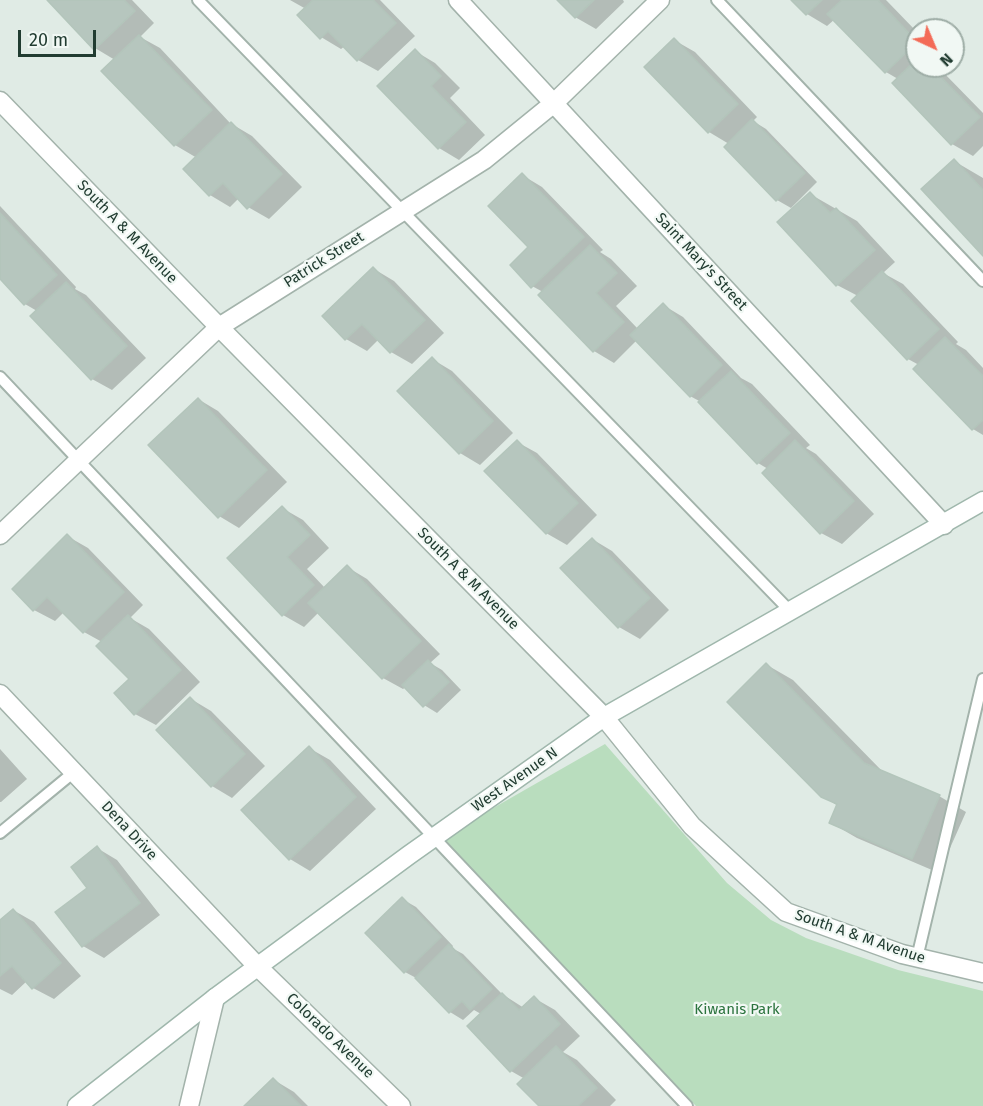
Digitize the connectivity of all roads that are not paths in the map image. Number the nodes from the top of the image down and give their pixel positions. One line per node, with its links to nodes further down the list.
1 (198, 0): 7 (lane)
2 (458, 0): 6 (street, Saint Mary's Street)
3 (660, 0): 6 (street, Patrick Street)
4 (717, 0): 8 (lane)
5 (0, 101): 9 (street, South A & M Avenue)
6 (554, 103): 7 (street, Patrick Street); 13 (street, Saint Mary's Street)
7 (402, 211): 9 (street, Patrick Street); 15 (lane)
8 (983, 281)
9 (219, 327): 11 (street, Patrick Street); 18 (street, South A & M Avenue)
10 (0, 377): 11 (lane)
11 (78, 460): 14 (street, Patrick Street); 21 (lane)
12 (983, 501): 13 (street, West Avenue N)
13 (944, 525): 15 (street, West Avenue N)
14 (0, 535)
15 (791, 612): 18 (street, West Avenue N)
16 (983, 679): 22 (lane)
17 (0, 694): 19 (street, Dena Drive)
18 (604, 717): 21 (street, West Avenue N); 22 (street, South A & M Avenue)
19 (74, 772): 20 (lane); 23 (street, Dena Drive)
20 (0, 833)
21 (435, 837): 23 (street, West Avenue N); 29 (lane)
22 (917, 958): 24 (street, South A & M Avenue)
23 (258, 967): 25 (street, West Avenue N); 28 (street, Colorado Avenue)
24 (983, 973)
25 (215, 998): 26 (street, West Avenue N); 27 (street)
26 (77, 1106)
27 (189, 1106)
28 (401, 1106)
29 (687, 1106)

